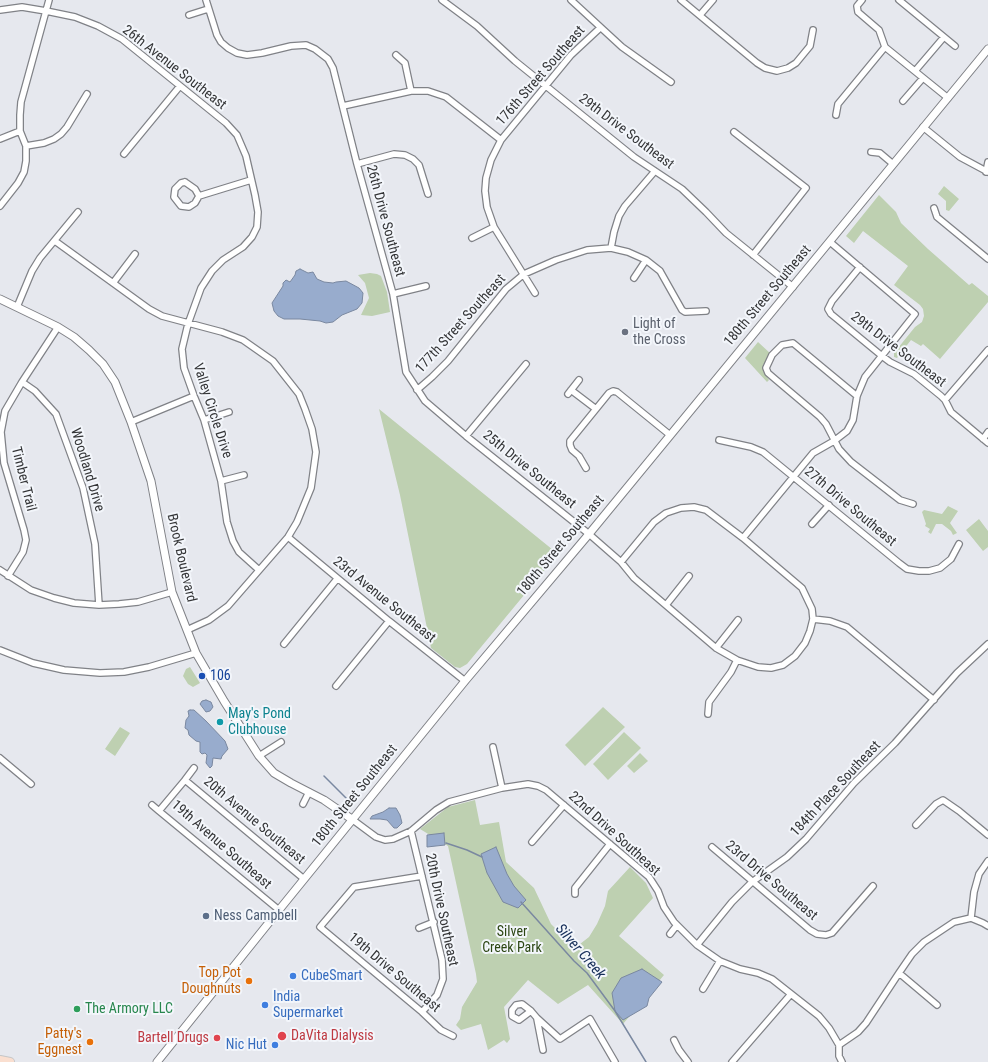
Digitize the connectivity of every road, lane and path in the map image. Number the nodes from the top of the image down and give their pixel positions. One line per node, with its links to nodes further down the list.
1 (49, 0): 11 (street)
2 (206, 0): 9 (street)
3 (442, 0): 25 (street, 29th Drive Southeast)
4 (571, 0): 14 (street)
5 (681, 0): 13 (street)
6 (713, 0): 13 (street)
7 (862, 0): 18 (street)
8 (899, 0): 16 (street)
9 (208, 9): 12 (street); 30 (street, 26th Drive Southeast)
10 (0, 10): 11 (street, 26th Avenue Southeast)
11 (46, 11): 24 (street, 26th Avenue Southeast); 33 (street)
12 (189, 15)
13 (700, 15): 15 (street)
14 (600, 28): 23 (street); 25 (street, 176th Street Southeast)
15 (813, 30)
16 (944, 37): 17 (street); 21 (street)
17 (955, 46)
18 (885, 47): 21 (street); 31 (street)
19 (988, 49): 28 (street, 180th Street Southeast)
20 (396, 55): 26 (street)
21 (915, 71): 22 (street)
22 (923, 78): 28 (street); 29 (street)
23 (671, 82)
24 (180, 86): 39 (street); 45 (street, 26th Avenue Southeast)
25 (546, 86): 36 (street, 176th Street Southeast); 43 (street, 29th Drive Southeast)
26 (411, 91): 30 (street); 36 (street)
27 (87, 94): 37 (street)
28 (948, 98): 32 (street, 180th Street Southeast)
29 (903, 100)
30 (343, 106): 41 (street, 26th Drive Southeast)
31 (836, 114)
32 (923, 127): 42 (street, 180th Street Southeast); 44 (street)
33 (20, 131): 35 (street); 37 (street)
34 (734, 132): 58 (street)
35 (0, 139)
36 (501, 140): 52 (street, 176th Street Southeast)
37 (26, 146): 48 (street)
38 (871, 152): 42 (street)
39 (124, 154)
40 (988, 162): 44 (street)
41 (357, 164): 46 (street); 68 (street, 26th Drive Southeast)
42 (893, 164): 55 (street, 180th Street Southeast)
43 (656, 170): 56 (street); 58 (street, 29th Drive Southeast)
44 (987, 172)
45 (251, 180): 47 (street); 51 (street, 26th Avenue Southeast)
46 (428, 194)
47 (199, 196): 47 (street)
48 (0, 206)
49 (934, 208): 59 (street)
50 (78, 212): 54 (street)
51 (258, 227): 72 (street, Valley Circle Drive)
52 (494, 227): 53 (street); 62 (street, 176th Street Southeast)
53 (472, 238)
54 (55, 241): 64 (street); 70 (street)
55 (830, 242): 61 (street); 66 (street, 180th Street Southeast)
56 (611, 248): 60 (street, 177th Street Southeast); 62 (street, 177th Street Southeast)
57 (135, 254): 64 (street)
58 (753, 255): 66 (street, 29th Drive Southeast)
59 (988, 259)
60 (646, 260): 63 (street); 71 (street, 177th Street Southeast)
61 (860, 267): 75 (street, 29th Drive Southeast); 75 (street)
62 (524, 274): 67 (street, 176th Street Southeast); 79 (street, 177th Street Southeast)
63 (634, 278)
64 (113, 283): 72 (street)
65 (426, 286): 68 (street)
66 (793, 287): 88 (street, 180th Street Southeast)
67 (535, 293)
68 (393, 294): 79 (street, 26th Drive Southeast)
69 (0, 299): 70 (street, Brook Boulevard)
70 (17, 307): 73 (street, Brook Boulevard)
71 (706, 311)
72 (188, 324): 80 (street, Valley Circle Drive); 102 (street)
73 (58, 327): 78 (street, Timber Trail); 86 (street, Brook Boulevard)
74 (988, 350): 82 (street)
75 (882, 356): 81 (street); 82 (street, 29th Drive Southeast)
76 (526, 364): 89 (street)
77 (578, 380): 83 (street)
78 (22, 382): 108 (street, Timber Trail); 112 (street, Woodland Drive)
79 (416, 390): 89 (street, 25th Drive Southeast)
80 (194, 396): 85 (street, Valley Circle Drive); 86 (street)
81 (857, 396): 92 (street); 92 (street)
82 (945, 400): 90 (street, 29th Drive Southeast)
83 (596, 409): 88 (street); 94 (street)
84 (229, 412): 85 (street)
85 (204, 420): 97 (street, Valley Circle Drive)
86 (131, 422): 111 (street, Brook Boulevard)
87 (988, 432): 90 (street)
88 (670, 435): 101 (street, 180th Street Southeast)
89 (466, 436): 101 (street, 25th Drive Southeast)
90 (983, 439): 93 (street, 29th Drive Southeast)
91 (719, 440): 96 (street, 27th Drive Southeast)
92 (834, 441): 96 (street); 98 (street)
93 (988, 443)
94 (586, 468)
95 (244, 474): 97 (street)
96 (794, 476): 99 (street, 27th Drive Southeast); 103 (street)
97 (221, 481): 107 (street, Valley Circle Drive)
98 (914, 504)
99 (829, 505): 100 (street); 104 (street, 27th Drive Southeast)
100 (812, 524)
101 (589, 534): 105 (street, 25th Drive Southeast); 124 (street, 180th Street Southeast)
102 (288, 537): 107 (street); 110 (street, 23rd Avenue Southeast)
103 (743, 538): 105 (street); 114 (street)
104 (959, 544)
105 (621, 562): 113 (street, 25th Drive Southeast)
106 (0, 570): 108 (street)
107 (259, 570): 117 (street)
108 (8, 576): 112 (street)
109 (689, 576): 113 (street)
110 (337, 579): 116 (street, 23rd Avenue Southeast); 118 (street)
111 (172, 592): 112 (street); 117 (street, Brook Boulevard)
112 (99, 605)
113 (666, 605): 120 (street, 25th Drive Southeast)
114 (813, 619): 123 (street, 25th Drive Southeast); 126 (street)
115 (738, 620): 120 (street)
116 (389, 621): 124 (street, 23rd Avenue Southeast); 125 (street)
117 (187, 630): 122 (street, Brook Boulevard)
118 (284, 644)
119 (988, 644): 126 (street, 184th Place Southeast)
120 (716, 648): 123 (street, 25th Drive Southeast)
121 (0, 650): 122 (street)
122 (196, 653): 130 (street, Brook Boulevard)
123 (737, 660): 127 (street)
124 (466, 681): 142 (street, 180th Street Southeast)
125 (336, 686)
126 (934, 700): 152 (street, 184th Place Southeast)
127 (708, 714)
128 (281, 742): 130 (street)
129 (493, 747): 135 (street)
130 (259, 756): 136 (street, Brook Boulevard)
131 (0, 758): 134 (street)
132 (194, 768): 133 (street)
133 (185, 780): 137 (street, 20th Avenue Southeast); 151 (street, 20th Avenue Southeast)
134 (31, 784)
135 (502, 788): 140 (street, 22nd Drive Southeast); 144 (street, 22nd Drive Southeast)
136 (309, 792): 138 (street); 142 (street, Brook Boulevard)
137 (172, 795): 141 (street, 19th Avenue Southeast)
138 (303, 804)
139 (152, 805): 141 (street)
140 (564, 805): 146 (street); 147 (street, 22nd Drive Southeast)
141 (159, 811): 155 (street, 19th Avenue Southeast)
142 (353, 820): 144 (street, 22nd Drive Southeast); 151 (street, 180th Street Southeast)
143 (916, 825): 145 (street)
144 (411, 831): 150 (street, 20th Drive Southeast)
145 (988, 835)
146 (532, 842)
147 (610, 844): 154 (street); 158 (street, 22nd Drive Southeast)
148 (712, 847): 152 (street, 23rd Drive Southeast)
149 (988, 860): 156 (street)
150 (422, 876): 157 (street, 20th Drive Southeast); 169 (street, 19th Drive Southeast)
151 (304, 879): 155 (street, 180th Street Southeast)
152 (752, 882): 153 (street, 23rd Drive Southeast); 162 (street, 184th Place Southeast)
153 (873, 886)
154 (575, 894)
155 (279, 910): 177 (street, 180th Street Southeast)
156 (971, 918): 159 (street); 164 (street)
157 (434, 922): 160 (street); 169 (street, 20th Drive Southeast)
158 (677, 925): 161 (street); 162 (street, 22nd Drive Southeast)
159 (988, 926)
160 (419, 928)
161 (670, 934)
162 (697, 944): 163 (street, 22nd Drive Southeast)
163 (720, 962): 165 (street); 166 (street, 22nd Drive Southeast)
164 (899, 973): 167 (street); 173 (street)
165 (703, 989)
166 (791, 994): 173 (street, 22nd Drive Southeast); 180 (street)
167 (937, 1005)
168 (531, 1011): 170 (street)
169 (422, 1012): 171 (street, 19th Drive Southeast)
170 (537, 1018): 174 (street); 178 (street)
171 (453, 1036)
172 (674, 1040): 179 (street)
173 (839, 1045): 181 (street, 22nd Drive Southeast)
174 (543, 1050)
175 (0, 1060): 176 (main road)
176 (10, 1062)
177 (157, 1062)
178 (615, 1062)
179 (688, 1062)
180 (732, 1062)
181 (842, 1062)

